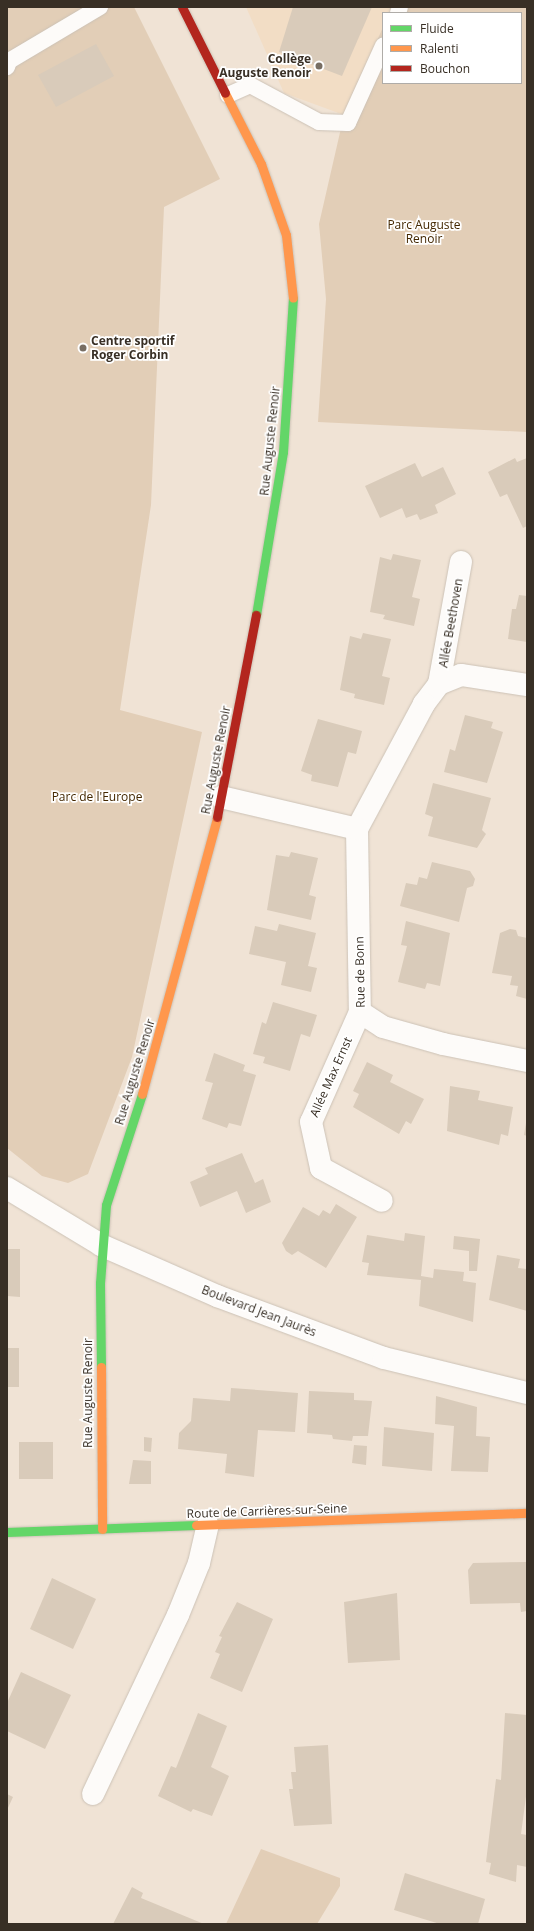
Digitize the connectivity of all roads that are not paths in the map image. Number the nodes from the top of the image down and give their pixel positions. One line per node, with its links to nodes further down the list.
1 (100, 7): 4 (lane)
2 (182, 7): 5 (street, Rue Auguste Renoir)
3 (382, 48): 5 (lane)
4 (7, 67)
5 (228, 95): 9 (street, Rue Auguste Renoir)
6 (462, 562): 7 (street, Allée Beethoven)
7 (440, 684): 8 (street, Rue de Bonn); 10 (street, Rue de Bonn)
8 (527, 686)
9 (221, 796): 10 (street); 15 (street, Rue Auguste Renoir)
10 (357, 829): 11 (street, Rue de Bonn)
11 (360, 1012): 12 (street, Rue de Bonn); 14 (street, Allée Max Ernst)
12 (527, 1061)
13 (7, 1188): 15 (street, Boulevard Jean Jaurès)
14 (382, 1201)
15 (101, 1245): 16 (street, Boulevard Jean Jaurès); 19 (street, Rue Auguste Renoir)
16 (527, 1393)
17 (527, 1513): 18 (street, Route de Carrières-sur-Seine)
18 (208, 1525): 19 (street, Route de Carrières-sur-Seine); 21 (street)
19 (102, 1528): 20 (street, Route de Carrières-sur-Seine)
20 (7, 1532)
21 (93, 1794)

